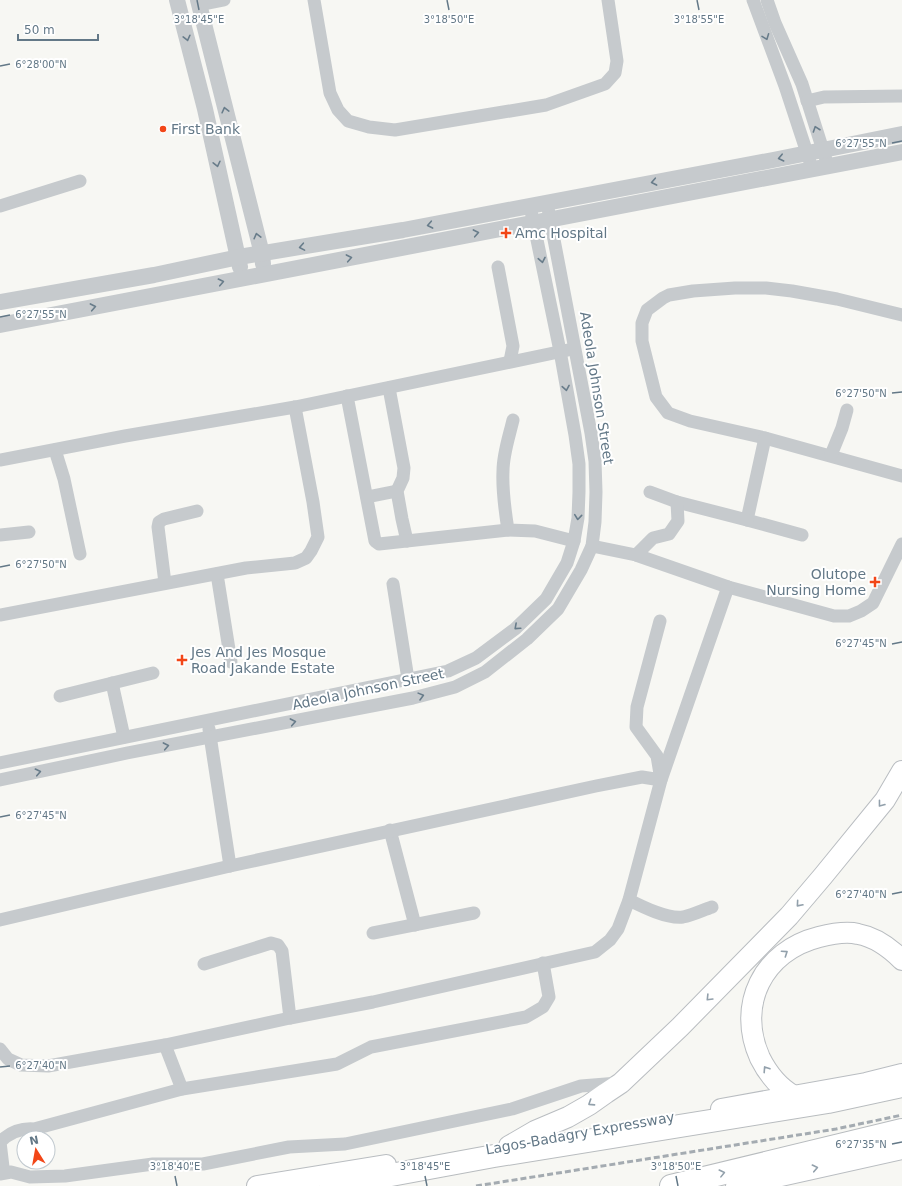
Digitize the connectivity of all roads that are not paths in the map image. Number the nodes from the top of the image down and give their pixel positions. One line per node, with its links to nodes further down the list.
1 (177, 0): 23 (street, one-way to 23)
2 (224, 0): 7 (street)
3 (314, 0): 4 (street)
4 (608, 0)
5 (753, 0): 12 (street, one-way to 12)
6 (767, 0): 9 (street)
7 (198, 3): 22 (street, one-way to 7)
8 (902, 96): 9 (street)
9 (808, 101): 11 (street, one-way to 9)
10 (902, 134): 11 (street)
11 (823, 149): 12 (street); 14 (street)
12 (807, 152): 15 (street); 17 (street, one-way to 17)
13 (902, 152): 14 (street)
14 (828, 166): 15 (street)
15 (812, 169): 20 (street)
16 (80, 181): 18 (street)
17 (547, 203): 19 (street); 20 (street, Adeola Johnson Street)
18 (0, 206)
19 (530, 206): 21 (street, Adeola Johnson Street); 22 (street, one-way to 22)
20 (550, 219): 21 (street); 30 (street, Adeola Johnson Street)
21 (534, 222): 25 (street, one-way to 21); 31 (street, Adeola Johnson Street, one-way to 31)
22 (262, 254): 23 (street); 25 (street)
23 (239, 257): 26 (street); 27 (street)
24 (498, 267): 32 (street)
25 (265, 274): 26 (street)
26 (242, 278): 29 (street, one-way to 26)
27 (0, 302)
28 (902, 315): 38 (street)
29 (0, 325)
30 (576, 348): 31 (street); 56 (street, Adeola Johnson Street)
31 (560, 351): 32 (street); 54 (street, Adeola Johnson Street, one-way to 54)
32 (510, 361): 33 (street)
33 (388, 388): 34 (street); 43 (street)
34 (347, 396): 35 (street); 45 (street)
35 (295, 407): 39 (street); 59 (street)
36 (847, 410): 40 (street)
37 (514, 420): 49 (street)
38 (765, 438): 40 (street); 48 (street)
39 (55, 450): 41 (street); 57 (street)
40 (832, 455): 42 (street)
41 (0, 460)
42 (902, 476)
43 (397, 491): 45 (street); 53 (street)
44 (650, 492): 46 (street)
45 (367, 497): 53 (street)
46 (677, 502): 48 (street); 58 (street)
47 (197, 511): 60 (street)
48 (747, 520): 52 (street)
49 (508, 530): 53 (street); 54 (street)
50 (29, 532): 51 (street)
51 (0, 535)
52 (802, 535)
53 (407, 541)
54 (574, 541): 67 (street, Adeola Johnson Street, one-way to 67)
55 (902, 544): 62 (street)
56 (592, 546): 58 (street); 72 (street, Adeola Johnson Street, one-way to 56)
57 (80, 554)
58 (636, 555): 62 (street)
59 (217, 574): 60 (street); 65 (street)
60 (165, 583): 63 (street)
61 (393, 584): 67 (street)
62 (728, 587): 76 (street)
63 (0, 615)
64 (660, 620): 76 (street)
65 (231, 662)
66 (153, 673): 68 (street)
67 (408, 679): 70 (street, Adeola Johnson Street)
68 (112, 683): 69 (street); 71 (street)
69 (60, 696)
70 (207, 721): 71 (street, Adeola Johnson Street); 72 (street)
71 (124, 737): 73 (street, Adeola Johnson Street)
72 (210, 737): 75 (street, Adeola Johnson Street, one-way to 72); 78 (street)
73 (0, 763)
74 (902, 771): 92 (main road, one-way to 92)
75 (0, 780)
76 (661, 780): 77 (street); 79 (street)
77 (390, 830): 78 (street); 83 (street)
78 (230, 866): 82 (street)
79 (629, 900): 80 (street); 86 (street)
80 (712, 907)
81 (474, 913): 83 (street)
82 (0, 920)
83 (415, 925): 84 (street)
84 (373, 933)
85 (902, 960): 95 (main road, one-way to 85)
86 (543, 963): 88 (street); 94 (street)
87 (204, 964): 88 (street)
88 (290, 1018): 89 (street)
89 (165, 1045): 90 (street); 94 (street)
90 (0, 1048)
91 (902, 1074): 95 (main road, Lagos-Badagry Expressway)
92 (621, 1083): 97 (main road, one-way to 97); 99 (street)
93 (902, 1086): 102 (highway, Lagos-Badagry Expressway)
94 (182, 1089): 99 (street)
95 (794, 1096): 97 (main road, Lagos-Badagry Expressway)
96 (902, 1130): 103 (highway, one-way to 96)
97 (509, 1146): 101 (main road, Lagos-Badagry Expressway)
98 (902, 1149): 100 (main road, one-way to 98)
99 (0, 1173)
100 (794, 1173): 104 (main road); 105 (main road)
101 (257, 1186)
102 (331, 1186)
103 (671, 1186)
104 (736, 1186)
105 (770, 1186)

